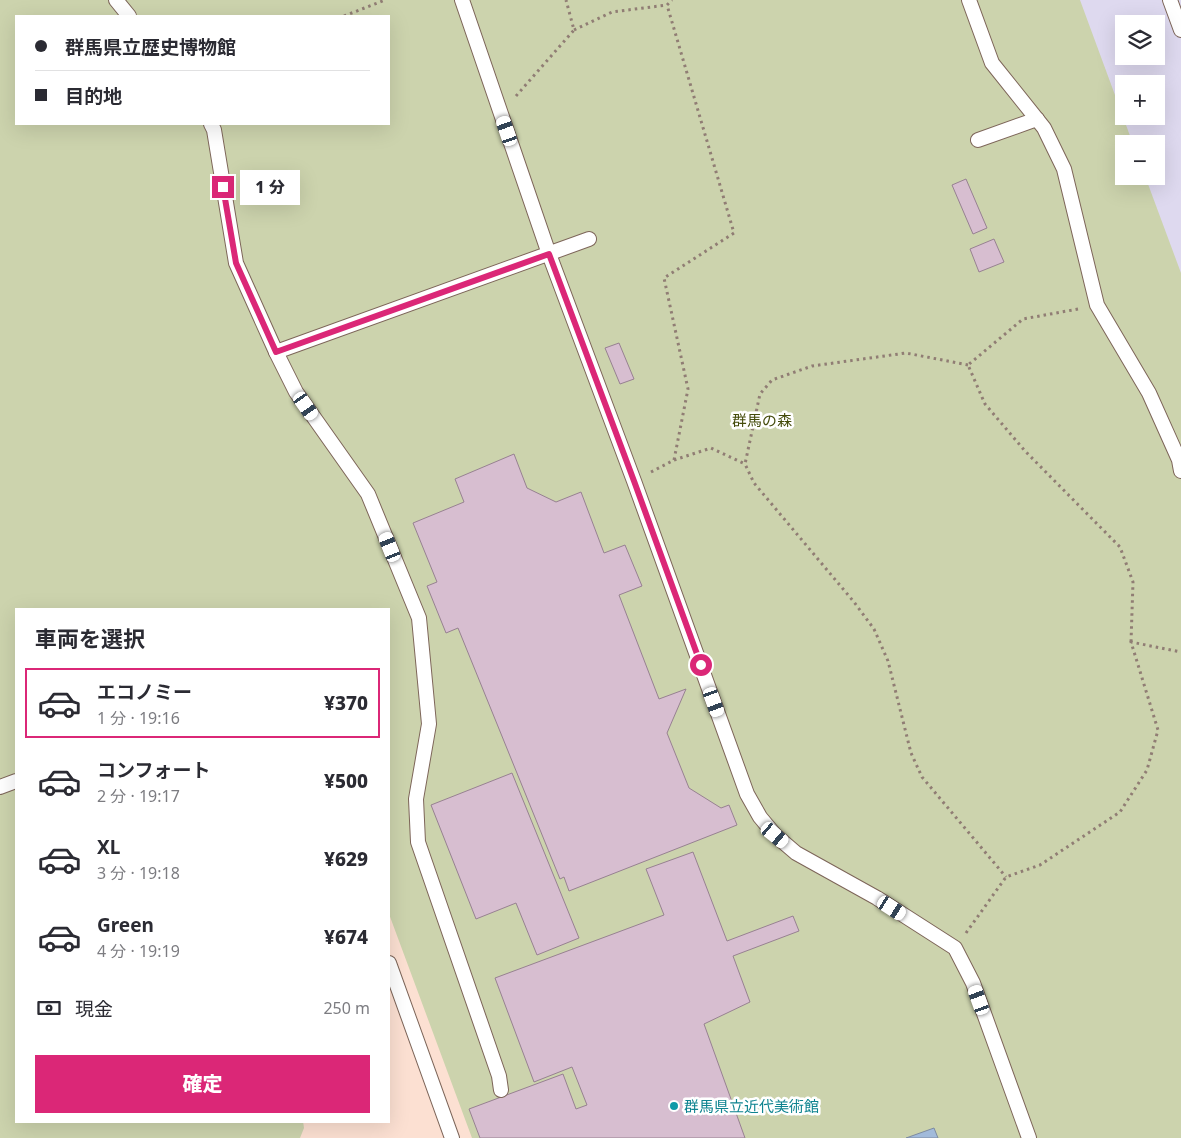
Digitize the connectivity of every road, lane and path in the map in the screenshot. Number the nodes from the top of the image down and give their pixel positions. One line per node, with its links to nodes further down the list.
1 (116, 0): 9 (lane)
2 (385, 0): 10 (path)
3 (462, 0): 13 (lane)
4 (566, 0): 11 (path)
5 (672, 0): 8 (path)
6 (969, 0): 14 (lane)
7 (1170, 0): 12 (lane)
8 (668, 5): 11 (path); 22 (path)
9 (128, 15)
10 (347, 15)
11 (574, 30): 13 (path)
12 (1181, 30)
13 (500, 114): 18 (lane)
14 (1037, 119): 16 (lane); 19 (lane)
15 (212, 125): 20 (lane)
16 (978, 140)
17 (589, 239): 18 (lane)
18 (549, 254): 20 (lane); 25 (lane)
19 (1097, 305): 21 (path); 24 (lane)
20 (276, 352): 33 (lane)
21 (968, 365): 23 (path); 26 (path)
22 (674, 460): 23 (path); 25 (path)
23 (745, 464): 30 (path)
24 (1181, 471)
25 (634, 481): 31 (lane)
26 (1131, 642): 27 (path); 30 (path)
27 (1181, 652)
28 (15, 781): 29 (lane)
29 (0, 787)
30 (1006, 877): 31 (path)
31 (956, 948): 35 (lane)
32 (390, 966): 34 (lane)
33 (501, 1090)
34 (452, 1138)
35 (1029, 1138)

